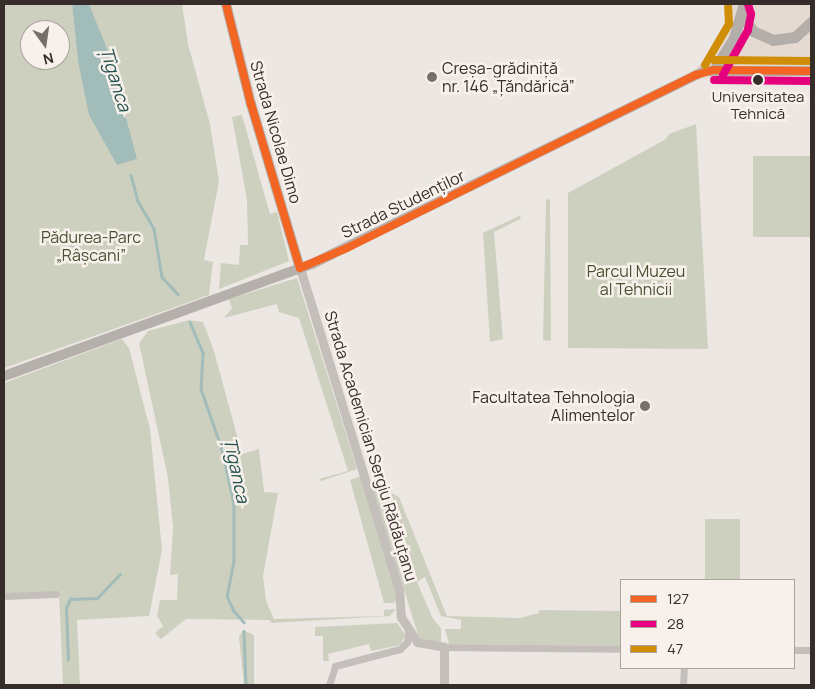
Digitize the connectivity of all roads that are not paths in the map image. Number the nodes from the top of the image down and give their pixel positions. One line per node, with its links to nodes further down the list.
1 (226, 4): 6 (main road, Strada Nicolae Dimo)
2 (743, 9): 3 (main road); 4 (main road)
3 (811, 22)
4 (714, 70): 5 (main road, Strada Studenților); 6 (main road, Strada Studenților)
5 (811, 71)
6 (300, 268): 7 (main road, Strada Studenților); 10 (street, Strada Academician Sergiu Rădăuțanu)
7 (4, 376)
8 (56, 594): 9 (street)
9 (4, 596)
10 (408, 633): 11 (street); 16 (street)
11 (444, 647): 12 (street); 17 (street)
12 (620, 649)
13 (795, 650): 14 (street)
14 (811, 650)
15 (684, 669): 18 (street)
16 (329, 685)
17 (444, 685)
18 (683, 685)

